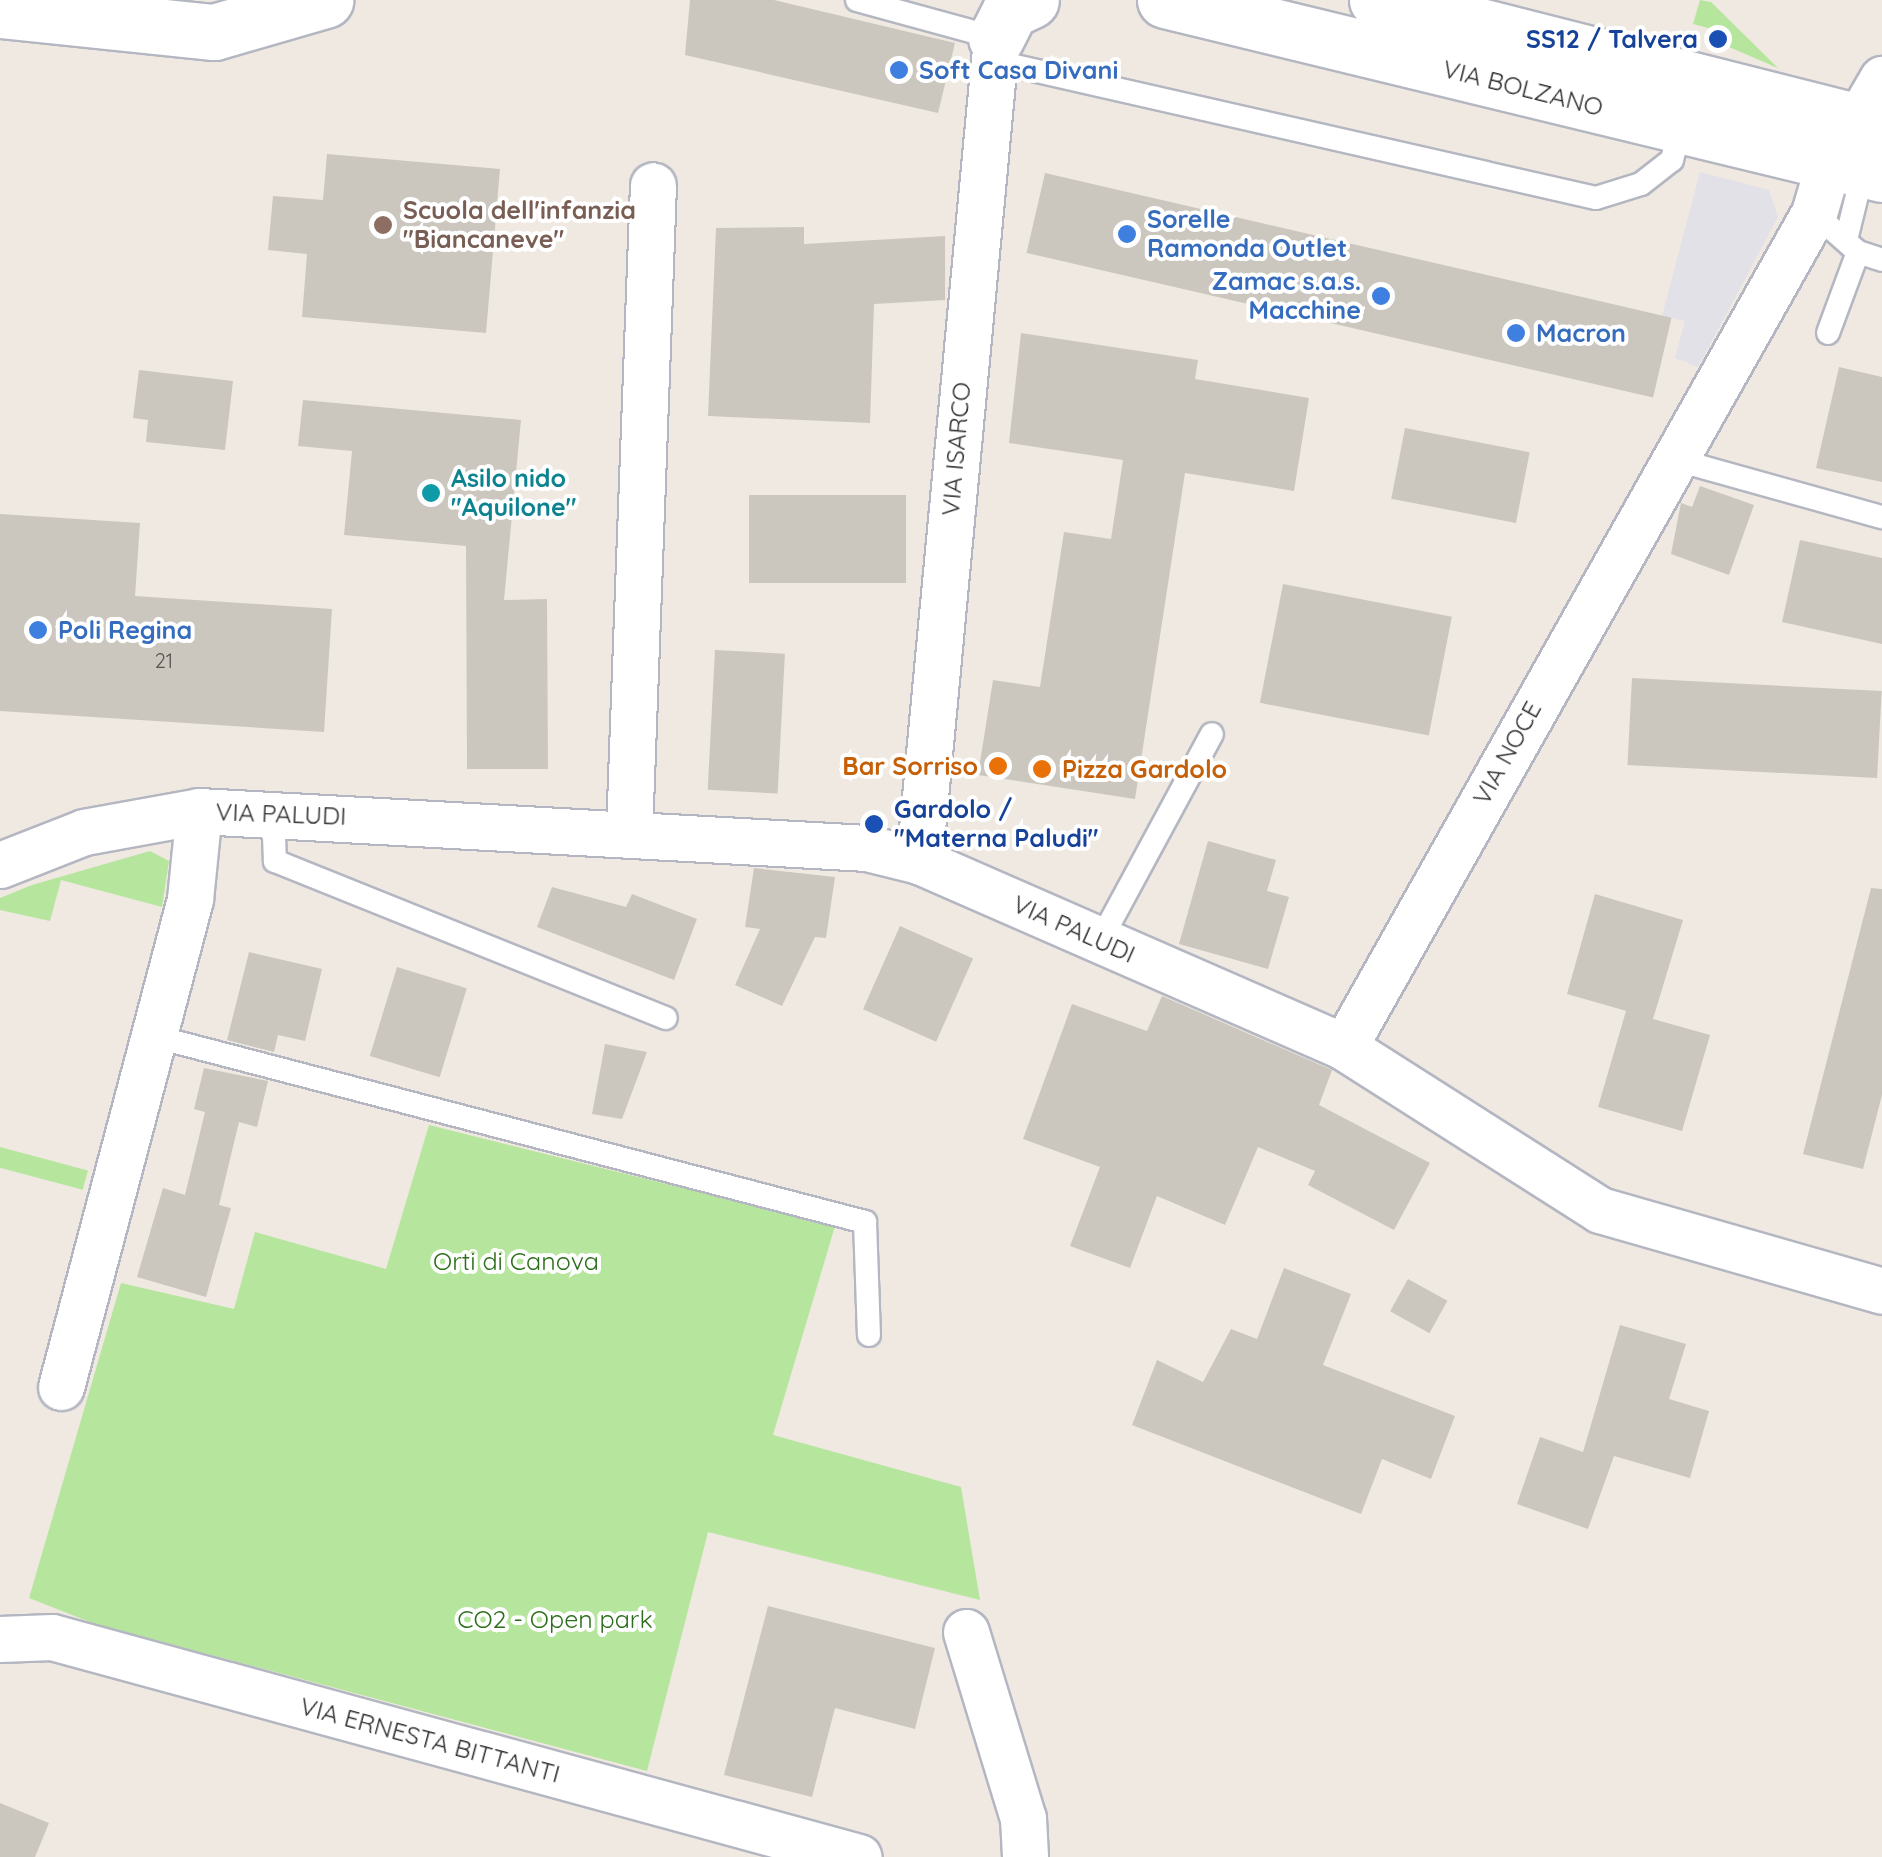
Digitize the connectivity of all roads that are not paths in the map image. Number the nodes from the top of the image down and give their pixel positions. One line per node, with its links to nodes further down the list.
1 (324, 0): 6 (main road)
2 (858, 0): 7 (lane)
3 (1165, 0): 8 (main road, VIA BOLZANO)
4 (1377, 0): 5 (main road, VIA BOLZANO)
5 (1434, 7): 9 (main road, VIA BOLZANO)
6 (0, 10)
7 (1001, 25): 8 (lane); 20 (street, VIA ISARCO)
8 (1680, 127): 9 (main road, VIA BOLZANO)
9 (1866, 139): 11 (street, VIA NOCE)
10 (653, 185): 19 (street)
11 (1839, 235): 12 (lane); 13 (lane); 14 (street, VIA NOCE)
12 (1882, 260)
13 (1828, 333)
14 (1670, 458): 15 (lane); 25 (street, VIA NOCE)
15 (1882, 518)
16 (1212, 734): 22 (lane)
17 (199, 811): 18 (street, VIA PALUDI); 21 (street, VIA PALUDI); 24 (street, VIA PALUDI)
18 (273, 812): 19 (street, VIA PALUDI); 23 (lane)
19 (629, 832): 20 (street, VIA PALUDI)
20 (919, 860): 22 (street, VIA PALUDI)
21 (0, 866)
22 (1100, 941): 25 (street, VIA PALUDI)
23 (666, 1018)
24 (153, 1036): 27 (lane); 28 (street, VIA PALUDI)
25 (1344, 1047): 26 (street, VIA PALUDI)
26 (1882, 1290)
27 (869, 1335)
28 (61, 1386)
29 (966, 1632): 32 (street)
30 (0, 1639): 31 (street, VIA ERNESTA BITTANTI)
31 (859, 1857)
32 (1024, 1857)

